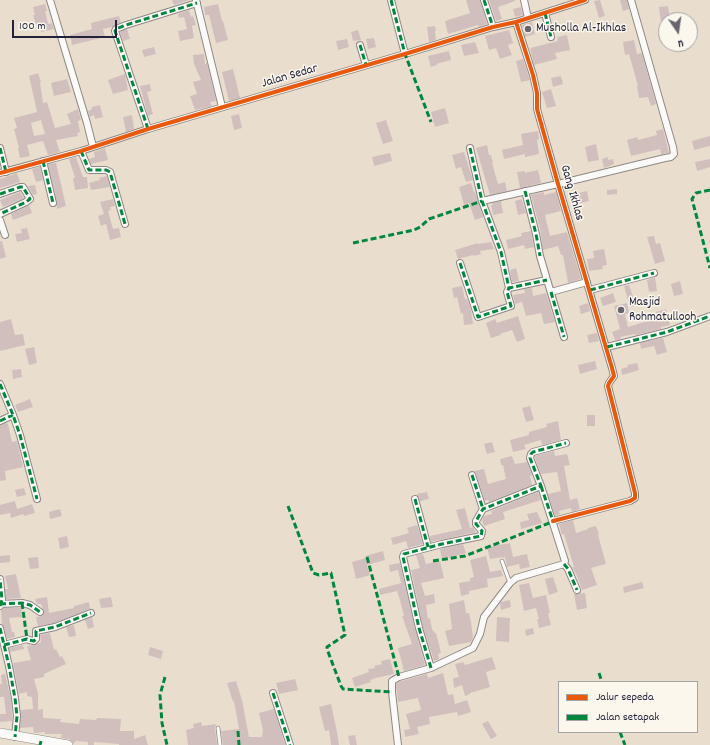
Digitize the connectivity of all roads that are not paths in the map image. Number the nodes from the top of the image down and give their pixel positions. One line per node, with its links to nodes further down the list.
1 (50, 0): 18 (street)
2 (391, 0): 14 (street)
3 (484, 0): 11 (street)
4 (524, 0): 9 (street)
5 (585, 0): 8 (street, Jalan Sedar)
6 (631, 0): 24 (street)
7 (196, 1): 16 (street); 17 (street)
8 (545, 13): 9 (street, Jalan Sedar); 12 (street)
9 (528, 18): 10 (street, Jalan Sedar)
10 (516, 22): 11 (street, Jalan Sedar); 24 (street, Gang Ikhlas)
11 (494, 27): 14 (street, Jalan Sedar)
12 (551, 37)
13 (360, 45): 15 (street)
14 (405, 54): 15 (street, Jalan Sedar)
15 (366, 65): 16 (street, Jalan Sedar)
16 (222, 107): 17 (street, Jalan Sedar)
17 (148, 129): 18 (street, Jalan Sedar)
18 (93, 147): 21 (street, Jalan Sedar)
19 (0, 148): 23 (street)
20 (470, 148): 27 (street)
21 (81, 151): 22 (street, Jalan Sedar); 31 (street)
22 (43, 161): 23 (street, Jalan Sedar); 28 (street)
23 (3, 172)
24 (558, 184): 25 (street); 36 (street, Gang Ikhlas)
25 (525, 191): 27 (street); 35 (street)
26 (0, 194): 29 (street)
27 (482, 201): 37 (street)
28 (53, 203)
29 (0, 214)
30 (0, 220): 32 (street)
31 (125, 224)
32 (5, 235)
33 (460, 263): 37 (street)
34 (654, 273): 38 (street)
35 (547, 280): 37 (street); 39 (street)
36 (587, 282): 38 (street, Gang Ikhlas); 39 (street)
37 (509, 288)
38 (590, 290): 42 (street, Gang Ikhlas)
39 (551, 292): 41 (street)
40 (710, 316): 42 (street)
41 (564, 337)
42 (607, 347): 52 (street, Gang Ikhlas)
43 (0, 384): 44 (street)
44 (13, 415): 45 (street); 49 (street)
45 (0, 421)
46 (566, 443): 48 (street)
47 (472, 475): 51 (street)
48 (541, 486): 51 (street); 52 (street)
49 (36, 499)
50 (415, 499): 53 (street)
51 (483, 509): 53 (street)
52 (552, 521): 55 (street)
53 (428, 547): 64 (street)
54 (502, 561): 57 (lane)
55 (564, 564): 57 (street); 58 (street)
56 (0, 579): 59 (street)
57 (510, 583): 64 (street)
58 (577, 590)
59 (0, 605): 60 (street)
60 (40, 612)
61 (91, 613): 63 (street)
62 (0, 628): 63 (street)
63 (4, 645): 68 (street)
64 (431, 668): 73 (street)
65 (273, 693): 72 (street)
66 (218, 728): 71 (lane)
67 (0, 733): 68 (main road)
68 (15, 737): 69 (main road)
69 (41, 743): 70 (main road)
70 (68, 745)
71 (220, 745)
72 (290, 745)
73 (398, 745)

